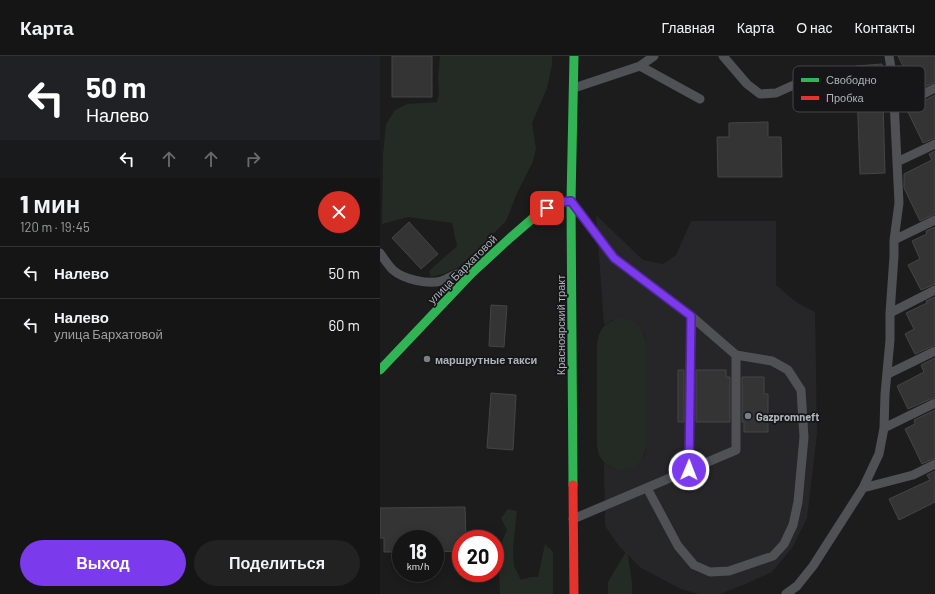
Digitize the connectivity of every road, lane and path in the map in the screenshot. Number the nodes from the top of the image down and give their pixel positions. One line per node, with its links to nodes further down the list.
1 (574, 56): 8 (main road, Красноярский тракт)
2 (654, 56): 5 (lane)
3 (723, 56): 7 (lane)
4 (888, 56): 6 (lane)
5 (640, 66): 8 (lane); 11 (lane)
6 (890, 66)
7 (793, 85)
8 (574, 88): 15 (main road, Красноярский тракт)
9 (935, 88): 10 (lane)
10 (925, 93)
11 (700, 99)
12 (895, 112): 14 (lane)
13 (935, 144): 14 (lane)
14 (897, 162): 17 (lane)
15 (571, 201): 19 (main road, улица Бархатовой); 22 (lane); 33 (main road, Красноярский тракт)
16 (935, 220): 17 (lane)
17 (894, 240): 21 (lane)
18 (380, 253): 19 (lane)
19 (472, 273): 25 (main road, улица Бархатовой)
20 (935, 290): 21 (lane)
21 (890, 313): 26 (lane)
22 (691, 316): 24 (lane); 30 (lane)
23 (935, 351): 26 (lane)
24 (736, 355): 30 (lane); 31 (lane)
25 (380, 370)
26 (888, 374): 28 (lane)
27 (935, 403): 28 (lane)
28 (884, 428): 32 (lane)
29 (935, 464): 32 (lane)
30 (689, 470): 31 (lane)
31 (647, 488): 33 (lane)
32 (863, 488): 34 (lane)
33 (573, 519): 35 (main road, Красноярский тракт)
34 (799, 590): 36 (lane)
35 (574, 594)
36 (786, 594)

